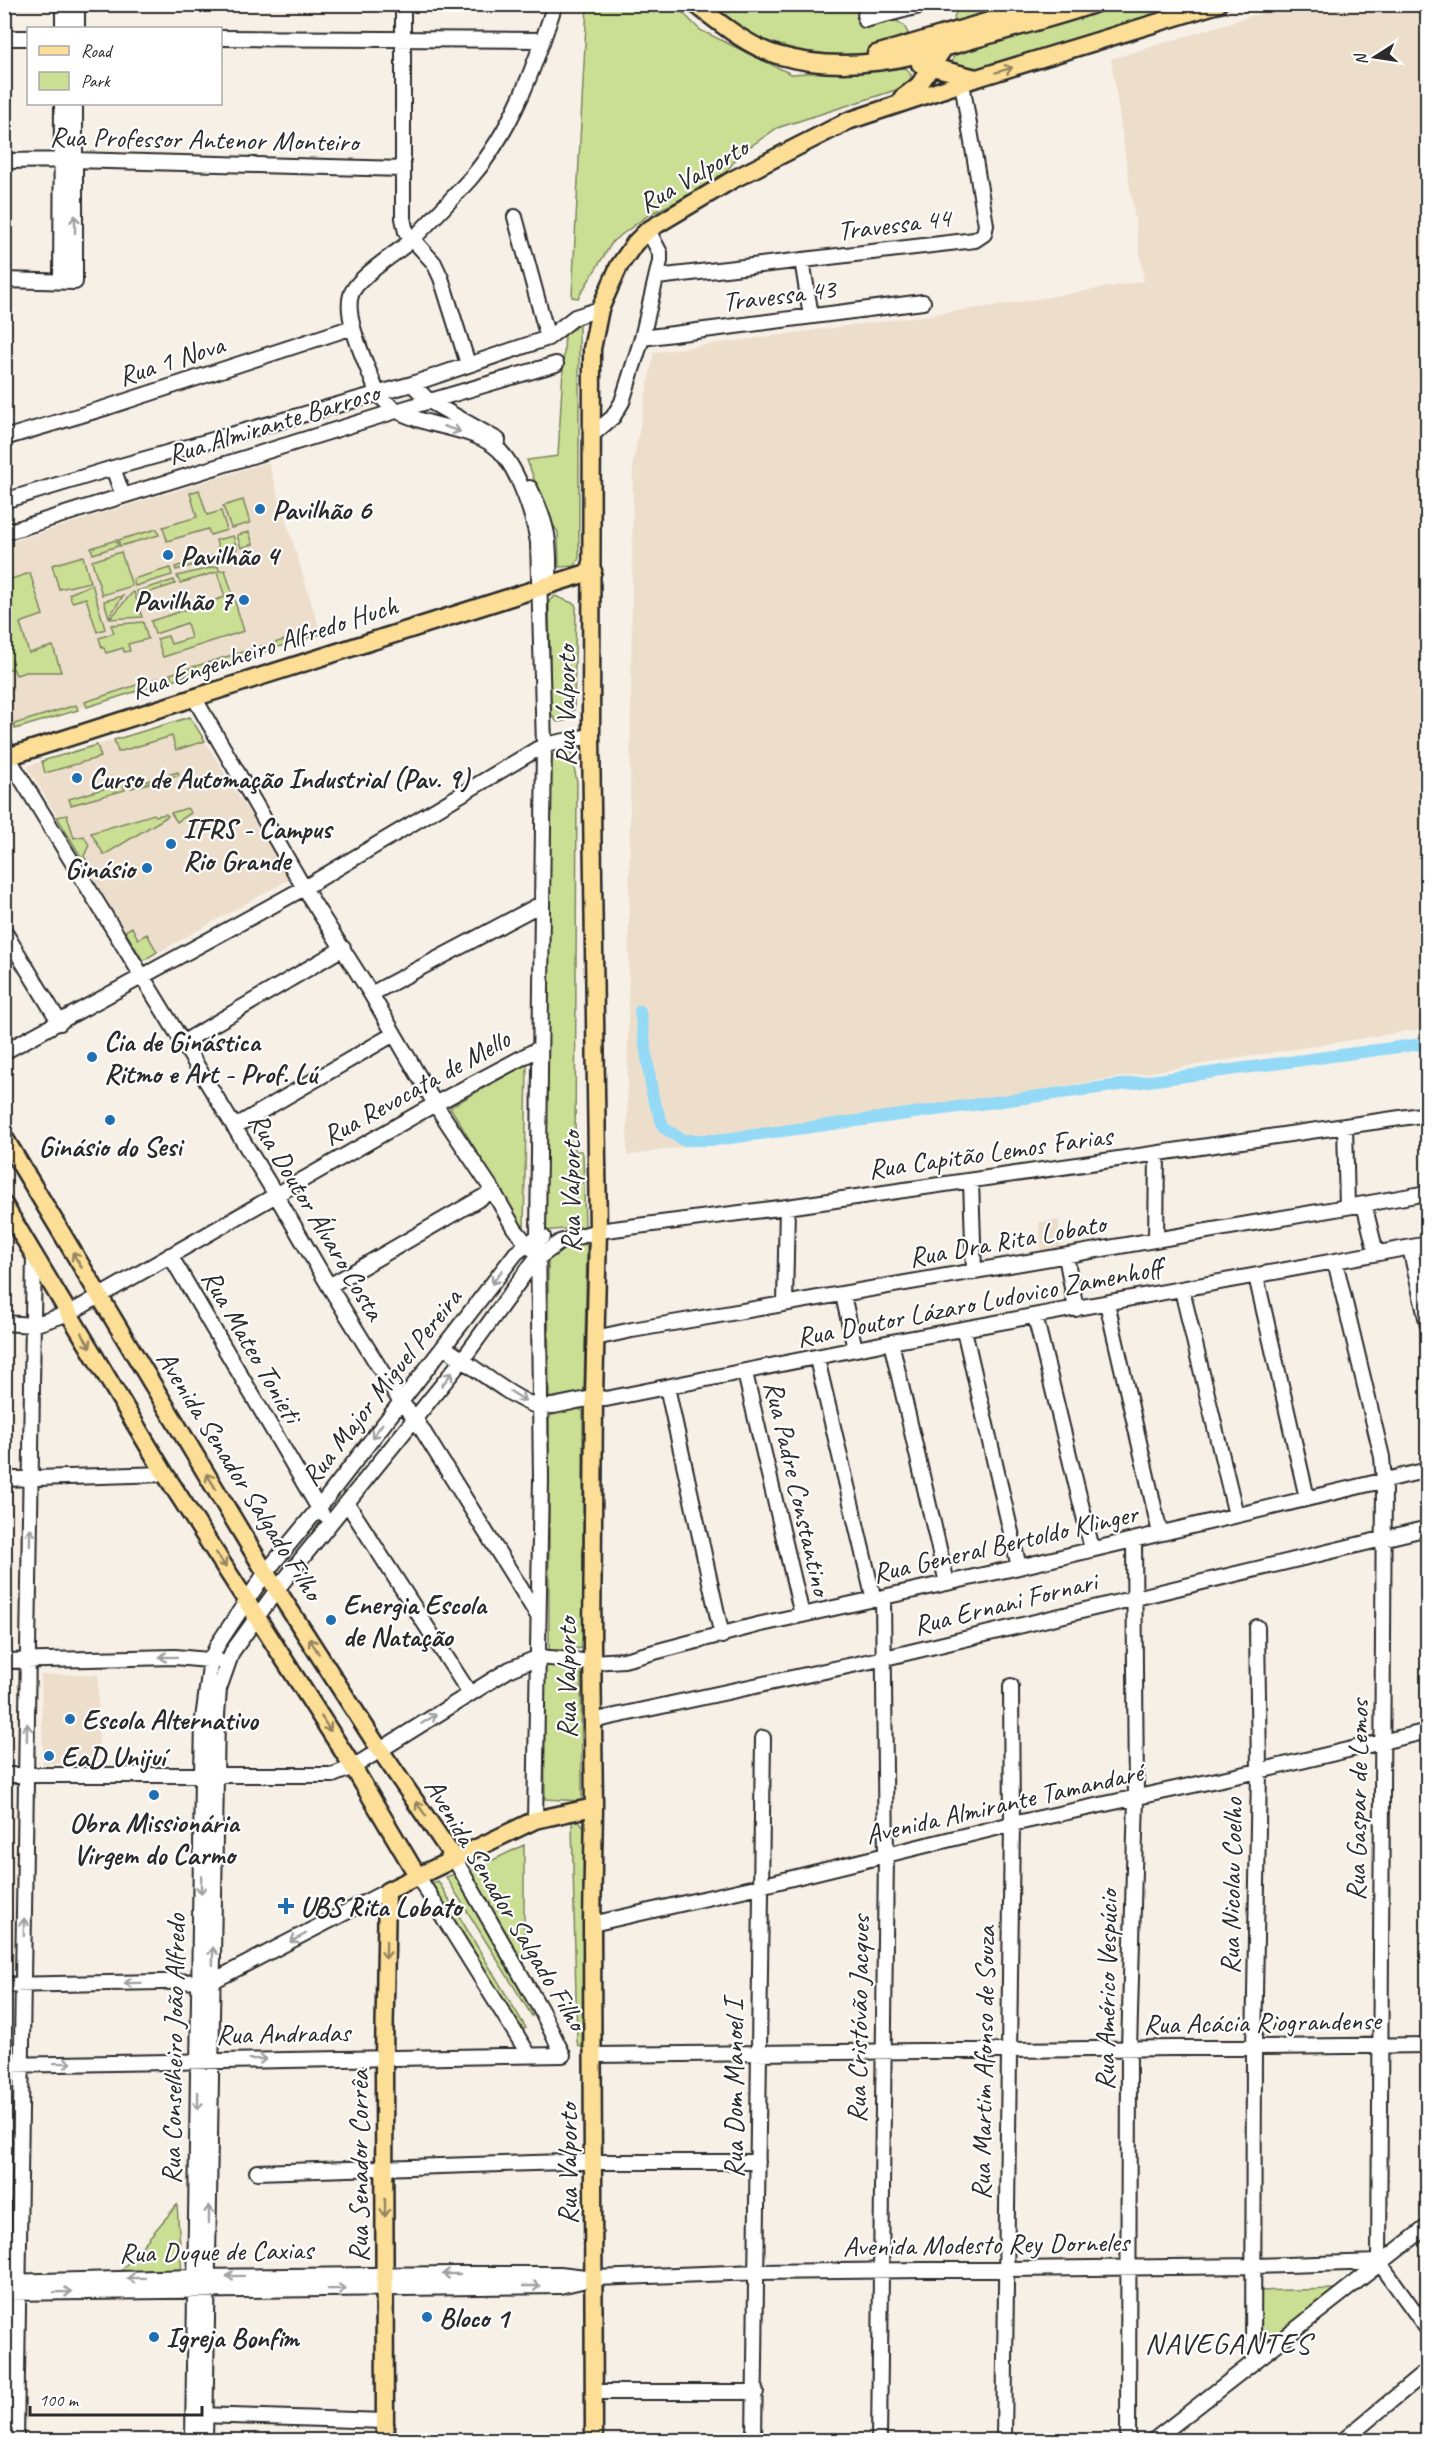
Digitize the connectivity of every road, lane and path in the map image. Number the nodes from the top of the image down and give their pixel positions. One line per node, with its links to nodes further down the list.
1 (63, 4): 12 (street)
2 (77, 4): 13 (street)
3 (404, 4): 17 (street)
4 (555, 4): 18 (street)
5 (695, 4): 21 (main road)
6 (866, 4): 7 (street)
7 (927, 4)
8 (1048, 4): 21 (main road)
9 (1067, 4): 19 (main road)
10 (1094, 4): 19 (main road)
11 (1218, 4): 23 (main road, one-way to 11)
12 (63, 27)
13 (76, 27)
14 (4, 38): 15 (street)
15 (27, 38)
16 (222, 38): 17 (street)
17 (403, 39): 18 (street); 29 (street)
18 (543, 40): 32 (street)
19 (942, 50): 20 (main road); 22 (main road)
20 (895, 60): 21 (main road); 22 (main road)
21 (841, 63)
22 (930, 66): 23 (main road); 26 (main road)
23 (969, 81): 26 (main road); 33 (street, Travessa 44)
24 (62, 105): 27 (street)
25 (75, 105): 27 (street)
26 (888, 107): 31 (main road, Rua Valporto)
27 (68, 160): 28 (street, Rua Professor Antenor Monteiro); 29 (street, Rua Professor Antenor Monteiro); 36 (street); 36 (street, one-way to 27)
28 (4, 161)
29 (403, 169): 32 (street)
30 (515, 217): 41 (street)
31 (648, 230): 34 (street); 38 (main road, Rua Valporto)
32 (412, 239): 40 (street); 43 (street)
33 (802, 260): 34 (street, Travessa 44); 39 (street)
34 (657, 278): 42 (street)
35 (4, 280): 36 (street)
36 (61, 281)
37 (923, 302): 39 (street, Travessa 43)
38 (600, 309): 41 (street); 49 (main road, Rua Valporto)
39 (811, 316): 42 (street, Travessa 43)
40 (353, 327): 46 (street); 51 (street, Rua 1 Nova)
41 (548, 338): 43 (street)
42 (642, 338): 49 (street)
43 (468, 364): 45 (street)
44 (556, 364): 47 (street, Rua Almirante Barroso)
45 (412, 384): 46 (street); 47 (street)
46 (377, 394): 48 (street); 52 (street)
47 (429, 401): 48 (street, Rua Almirante Barroso); 50 (street)
48 (396, 411): 50 (street, one-way to 50); 53 (street, Rua Almirante Barroso)
49 (592, 435): 56 (main road, Rua Valporto)
50 (488, 437): 57 (street, Rua Valporto)
51 (4, 438)
52 (113, 468): 53 (street); 54 (street)
53 (123, 496): 55 (street, Rua Almirante Barroso)
54 (4, 501)
55 (4, 532)
56 (592, 571): 57 (main road, Rua Engenheiro Alfredo Huch); 59 (main road, Rua Valporto)
57 (544, 585): 58 (main road, Rua Engenheiro Alfredo Huch); 60 (street, Rua Valporto)
58 (195, 699): 61 (main road, Rua Engenheiro Alfredo Huch); 62 (street)
59 (591, 736): 60 (street); 87 (main road, Rua Valporto)
60 (544, 745): 62 (street); 63 (street, Rua Valporto)
61 (6, 753): 66 (street, Rua Doutor Álvaro Costa)
62 (304, 888): 65 (street); 66 (street)
63 (541, 904): 67 (street); 71 (street, Rua Valporto)
64 (4, 931): 68 (street)
65 (343, 948): 67 (street); 70 (street)
66 (142, 978): 68 (street); 70 (street, Rua Doutor Álvaro Costa)
67 (371, 994): 69 (street)
68 (60, 1023): 72 (street)
69 (394, 1034): 73 (street); 76 (street)
70 (182, 1043): 76 (street, Rua Doutor Álvaro Costa)
71 (540, 1048): 73 (street, Rua Revocata de Mello); 88 (street, Rua Valporto)
72 (4, 1052)
73 (435, 1104): 80 (street); 82 (street, Rua Revocata de Mello)
74 (1428, 1114): 75 (street, Rua Capitão Lemos Farias)
75 (1345, 1126): 78 (street, Rua Capitão Lemos Farias); 86 (street)
76 (234, 1127): 82 (street, Rua Doutor Álvaro Costa)
77 (4, 1137): 104 (main road, Avenida Senador Salgado Filho, one-way to 77)
78 (1157, 1154): 79 (street, Rua Capitão Lemos Farias); 89 (street)
79 (971, 1181): 85 (street, Rua Capitão Lemos Farias); 100 (street)
80 (493, 1191): 91 (street); 102 (street)
81 (1428, 1193): 83 (street, Rua Dra Rita Lobato)
82 (276, 1196): 96 (street, Rua Revocata de Mello); 102 (street, Rua Doutor Álvaro Costa)
83 (1364, 1204): 86 (street, Rua Dra Rita Lobato); 94 (street)
84 (4, 1205): 95 (main road, Avenida Senador Salgado Filho)
85 (787, 1207): 87 (street, Rua Capitão Lemos Farias); 106 (street)
86 (1347, 1207): 89 (street, Rua Dra Rita Lobato)
87 (598, 1231): 90 (street, Rua Capitão Lemos Farias); 115 (main road, Rua Valporto)
88 (538, 1236): 90 (street); 91 (street, Rua Major Miguel Pereira); 97 (street, Rua Valporto)
89 (1156, 1240): 98 (street, Rua Dra Rita Lobato)
90 (560, 1242): 97 (street, Rua Capitão Lemos Farias)
91 (525, 1244): 97 (street); 117 (street, Rua Major Miguel Pereira, one-way to 117)
92 (1428, 1244): 93 (street, Rua Doutor Lázaro Ludovico Zamenhoff)
93 (1410, 1248): 94 (street, Rua Doutor Lázaro Ludovico Zamenhoff); 113 (street)
94 (1376, 1253): 99 (street, Rua Doutor Lázaro Ludovico Zamenhoff)
95 (34, 1254): 109 (main road, Avenida Senador Salgado Filho); 112 (street)
96 (170, 1255): 104 (street, Rua Revocata de Mello); 134 (street, Rua Mateo Tonieti)
97 (539, 1255): 119 (street, Rua Major Miguel Pereira); 125 (street, Rua Valporto)
98 (1066, 1256): 100 (street, Rua Dra Rita Lobato); 108 (street)
99 (1335, 1261): 101 (street, Rua Doutor Lázaro Ludovico Zamenhoff); 131 (street, Rua Gaspar de Lemos)
100 (974, 1272): 105 (street, Rua Dra Rita Lobato)
101 (1256, 1276): 103 (street, Rua Doutor Lázaro Ludovico Zamenhoff); 132 (street)
102 (328, 1286): 124 (street, Rua Doutor Álvaro Costa)
103 (1182, 1290): 107 (street, Rua Doutor Lázaro Ludovico Zamenhoff); 135 (street)
104 (98, 1295): 109 (street, Rua Revocata de Mello); 143 (main road, Avenida Senador Salgado Filho, one-way to 104)
105 (843, 1295): 106 (street, Rua Dra Rita Lobato); 118 (street)
106 (785, 1303): 115 (street, Rua Dra Rita Lobato)
107 (1107, 1303): 108 (street, Rua Doutor Lázaro Ludovico Zamenhoff); 138 (street)
108 (1076, 1309): 110 (street, Rua Doutor Lázaro Ludovico Zamenhoff)
109 (70, 1312): 112 (street, Rua Revocata de Mello); 128 (main road, Avenida Senador Salgado Filho, one-way to 128)
110 (1035, 1316): 114 (street, Rua Doutor Lázaro Ludovico Zamenhoff); 141 (street)
111 (4, 1323): 112 (street)
112 (33, 1325): 129 (street)
113 (1428, 1326)
114 (964, 1330): 116 (street, Rua Doutor Lázaro Ludovico Zamenhoff); 142 (street)
115 (595, 1338): 123 (main road, Rua Valporto)
116 (891, 1342): 118 (street, Rua Doutor Lázaro Ludovico Zamenhoff); 144 (street)
117 (444, 1347): 119 (street); 124 (street, Rua Major Miguel Pereira)
118 (855, 1349): 120 (street, Rua Doutor Lázaro Ludovico Zamenhoff)
119 (463, 1359): 125 (street, one-way to 125); 126 (street, Rua Major Miguel Pereira, one-way to 119)
120 (818, 1359): 121 (street, Rua Doutor Lázaro Ludovico Zamenhoff); 147 (street, Rua Cristóvão Jacques)
121 (745, 1372): 122 (street, Rua Doutor Lázaro Ludovico Zamenhoff); 149 (street, Rua Padre Constantino)
122 (666, 1388): 123 (street, Rua Doutor Lázaro Ludovico Zamenhoff); 153 (street)
123 (594, 1397): 125 (street, Rua Doutor Lázaro Ludovico Zamenhoff); 159 (main road, Rua Valporto)
124 (400, 1401): 126 (street, Rua Doutor Álvaro Costa); 134 (street, Rua Major Miguel Pereira, one-way to 134)
125 (540, 1407): 151 (street, Rua Valporto)
126 (416, 1420): 133 (street, Rua Major Miguel Pereira); 151 (street, Rua Doutor Álvaro Costa)
127 (1428, 1470): 131 (street, Rua General Bertoldo Klinger)
128 (165, 1474): 129 (street); 148 (main road, Avenida Senador Salgado Filho, one-way to 148)
129 (31, 1478): 130 (street); 158 (street, one-way to 129)
130 (4, 1479)
131 (1384, 1481): 132 (street, Rua General Bertoldo Klinger); 139 (street, Rua Gaspar de Lemos)
132 (1307, 1498): 135 (street, Rua General Bertoldo Klinger)
133 (346, 1503): 136 (street, Rua Major Miguel Pereira); 162 (street)
134 (318, 1509): 136 (street, Rua Mateo Tonieti); 143 (street, Rua Major Miguel Pereira)
135 (1236, 1515): 138 (street, Rua General Bertoldo Klinger)
136 (329, 1523): 145 (street, Rua Major Miguel Pereira)
137 (1428, 1528): 139 (street, Rua Ernani Fornari)
138 (1160, 1533): 140 (street, Rua General Bertoldo Klinger)
139 (1385, 1538): 146 (street, Rua Ernani Fornari); 166 (street, Rua Gaspar de Lemos)
140 (1134, 1540): 141 (street, Rua General Bertoldo Klinger); 146 (street, Rua Américo Vespúcio)
141 (1092, 1549): 142 (street, Rua General Bertoldo Klinger)
142 (1019, 1567): 144 (street, Rua General Bertoldo Klinger)
143 (266, 1572): 145 (main road, Avenida Senador Salgado Filho); 148 (street, Rua Major Miguel Pereira)
144 (947, 1583): 147 (street, Rua General Bertoldo Klinger)
145 (278, 1588): 150 (street, Rua Major Miguel Pereira); 167 (main road, Avenida Senador Salgado Filho, one-way to 145)
146 (1136, 1598): 155 (street, Rua Ernani Fornari); 174 (street, Rua Américo Vespúcio)
147 (879, 1599): 149 (street, Rua General Bertoldo Klinger); 155 (street, Rua Cristóvão Jacques)
148 (247, 1600): 150 (main road, Avenida Senador Salgado Filho); 156 (street, Rua Major Miguel Pereira)
149 (802, 1615): 153 (street, Rua General Bertoldo Klinger)
150 (257, 1616): 160 (street, Rua Conselheiro João Alfredo); 168 (main road, Avenida Senador Salgado Filho, one-way to 168)
151 (539, 1617): 154 (street, Rua Valporto)
152 (1257, 1627): 169 (street, Rua Nicolau Coelho)
153 (722, 1636): 159 (street, Rua General Bertoldo Klinger)
154 (539, 1657): 159 (street, Rua General Bertoldo Klinger); 162 (street); 176 (street, Rua Valporto)
155 (885, 1658): 163 (street, Rua Ernani Fornari); 179 (street, Rua Cristóvão Jacques)
156 (211, 1659): 158 (street, one-way to 158); 160 (street); 172 (street, Rua Conselheiro João Alfredo)
157 (4, 1661): 158 (street)
158 (28, 1661): 171 (street, one-way to 158)
159 (593, 1662): 163 (main road, Rua Valporto)
160 (226, 1663): 173 (street, Rua Conselheiro João Alfredo)
161 (1011, 1686): 177 (street, Rua Martim Afonso de Souza)
162 (470, 1694): 167 (street, one-way to 162)
163 (592, 1721): 175 (main road, Rua Valporto)
164 (1428, 1731): 166 (street, Avenida Almirante Tamandaré)
165 (763, 1738): 182 (street, Rua Dom Manoel I)
166 (1383, 1742): 169 (street, Avenida Almirante Tamandaré); 189 (street, Rua Gaspar de Lemos)
167 (380, 1750): 168 (street); 180 (main road, Avenida Senador Salgado Filho, one-way to 167)
168 (353, 1767): 173 (street); 181 (main road, Avenida Senador Salgado Filho)
169 (1259, 1772): 174 (street, Avenida Almirante Tamandaré); 192 (street, Rua Nicolau Coelho)
170 (4, 1775): 171 (street)
171 (27, 1776): 172 (street); 186 (street, one-way to 171)
172 (202, 1776): 173 (street); 178 (street, Rua Conselheiro João Alfredo)
173 (216, 1776): 178 (street, Rua Conselheiro João Alfredo)
174 (1136, 1798): 177 (street, Avenida Almirante Tamandaré); 191 (street, Rua Américo Vespúcio)
175 (594, 1807): 176 (main road); 184 (main road, Rua Valporto)
176 (535, 1820): 180 (main road)
177 (1012, 1824): 179 (street, Avenida Almirante Tamandaré); 190 (street, Rua Martim Afonso de Souza)
178 (209, 1830): 185 (street, Rua Conselheiro João Alfredo)
179 (886, 1856): 182 (street, Avenida Almirante Tamandaré); 193 (street, Rua Cristóvão Jacques)
180 (454, 1857): 181 (main road); 196 (street, Avenida Senador Salgado Filho)
181 (417, 1875): 183 (main road); 195 (street, Avenida Senador Salgado Filho)
182 (760, 1886): 184 (street, Avenida Almirante Tamandaré); 194 (street, Rua Dom Manoel I)
183 (387, 1891): 185 (street, one-way to 185); 198 (main road, Rua Senador Corrêa, one-way to 198)
184 (592, 1924): 197 (main road, Rua Valporto)
185 (206, 1981): 186 (street, one-way to 186); 199 (street, Rua Conselheiro João Alfredo)
186 (23, 1985): 187 (street); 200 (street)
187 (4, 1986)
188 (1428, 2045): 189 (street, Rua Acácia Riograndense)
189 (1379, 2046): 192 (street, Rua Acácia Riograndense); 207 (street, Rua Gaspar de Lemos)
190 (1007, 2049): 191 (street, Rua Acácia Riograndense); 193 (street, Rua Acácia Riograndense); 210 (street, Rua Martim Afonso de Souza)
191 (1129, 2049): 192 (street, Rua Acácia Riograndense); 209 (street, Rua Américo Vespúcio)
192 (1254, 2049): 208 (street, Rua Nicolau Coelho)
193 (883, 2051): 194 (street, Rua Acácia Riograndense); 211 (street, Rua Cristóvão Jacques)
194 (760, 2053): 197 (street, Rua Acácia Riograndense); 203 (street, Rua Dom Manoel I)
195 (529, 2055): 196 (street, Rua Andradas); 198 (street, Rua Andradas)
196 (563, 2055)
197 (594, 2055): 202 (main road, Rua Valporto)
198 (384, 2056): 199 (street, Rua Andradas, one-way to 198); 204 (main road, Rua Senador Corrêa)
199 (205, 2060): 200 (street, Rua Andradas, one-way to 199); 215 (street, Rua Conselheiro João Alfredo)
200 (23, 2064): 201 (street, Rua Andradas); 216 (street)
201 (4, 2065)
202 (594, 2162): 203 (street); 204 (street); 213 (main road, Rua Valporto)
203 (758, 2162): 212 (street, Rua Dom Manoel I)
204 (385, 2168): 205 (street); 214 (main road, Rua Senador Corrêa, one-way to 214)
205 (257, 2172)
206 (1428, 2226): 207 (street)
207 (1379, 2262): 208 (street, Avenida Modesto Rey Dorneles); 217 (street); 218 (street)
208 (1254, 2266): 209 (street, Avenida Modesto Rey Dorneles); 218 (street, Rua Nicolau Coelho)
209 (1128, 2268): 210 (street, Avenida Modesto Rey Dorneles); 232 (street, Rua Américo Vespúcio)
210 (1006, 2269): 211 (street, Avenida Modesto Rey Dorneles); 231 (street, Rua Martim Afonso de Souza)
211 (881, 2271): 212 (street, Avenida Modesto Rey Dorneles); 230 (street, Rua Cristóvão Jacques)
212 (758, 2272): 213 (street, Avenida Modesto Rey Dorneles); 221 (street, Rua Dom Manoel I)
213 (594, 2278): 214 (street, Rua Duque de Caxias); 220 (main road, Rua Valporto)
214 (386, 2282): 215 (street, Rua Duque de Caxias); 223 (main road, Rua Senador Corrêa)
215 (201, 2284): 216 (street, Rua Duque de Caxias); 222 (street, Rua Conselheiro João Alfredo)
216 (12, 2287): 224 (street)
217 (1428, 2330)
218 (1253, 2362): 233 (street)
219 (1428, 2370): 234 (street)
220 (593, 2392): 221 (street); 228 (main road, Rua Valporto)
221 (756, 2392): 229 (street, Rua Dom Manoel I)
222 (200, 2415): 223 (street); 225 (street, Rua Conselheiro João Alfredo); 226 (street, Rua Conselheiro João Alfredo)
223 (385, 2421): 227 (main road, Rua Senador Corrêa)
224 (16, 2440)
225 (193, 2440)
226 (206, 2440)
227 (385, 2440)
228 (594, 2440)
229 (754, 2440)
230 (879, 2440)
231 (1004, 2440)
232 (1128, 2440)
233 (1154, 2440)
234 (1344, 2440)

